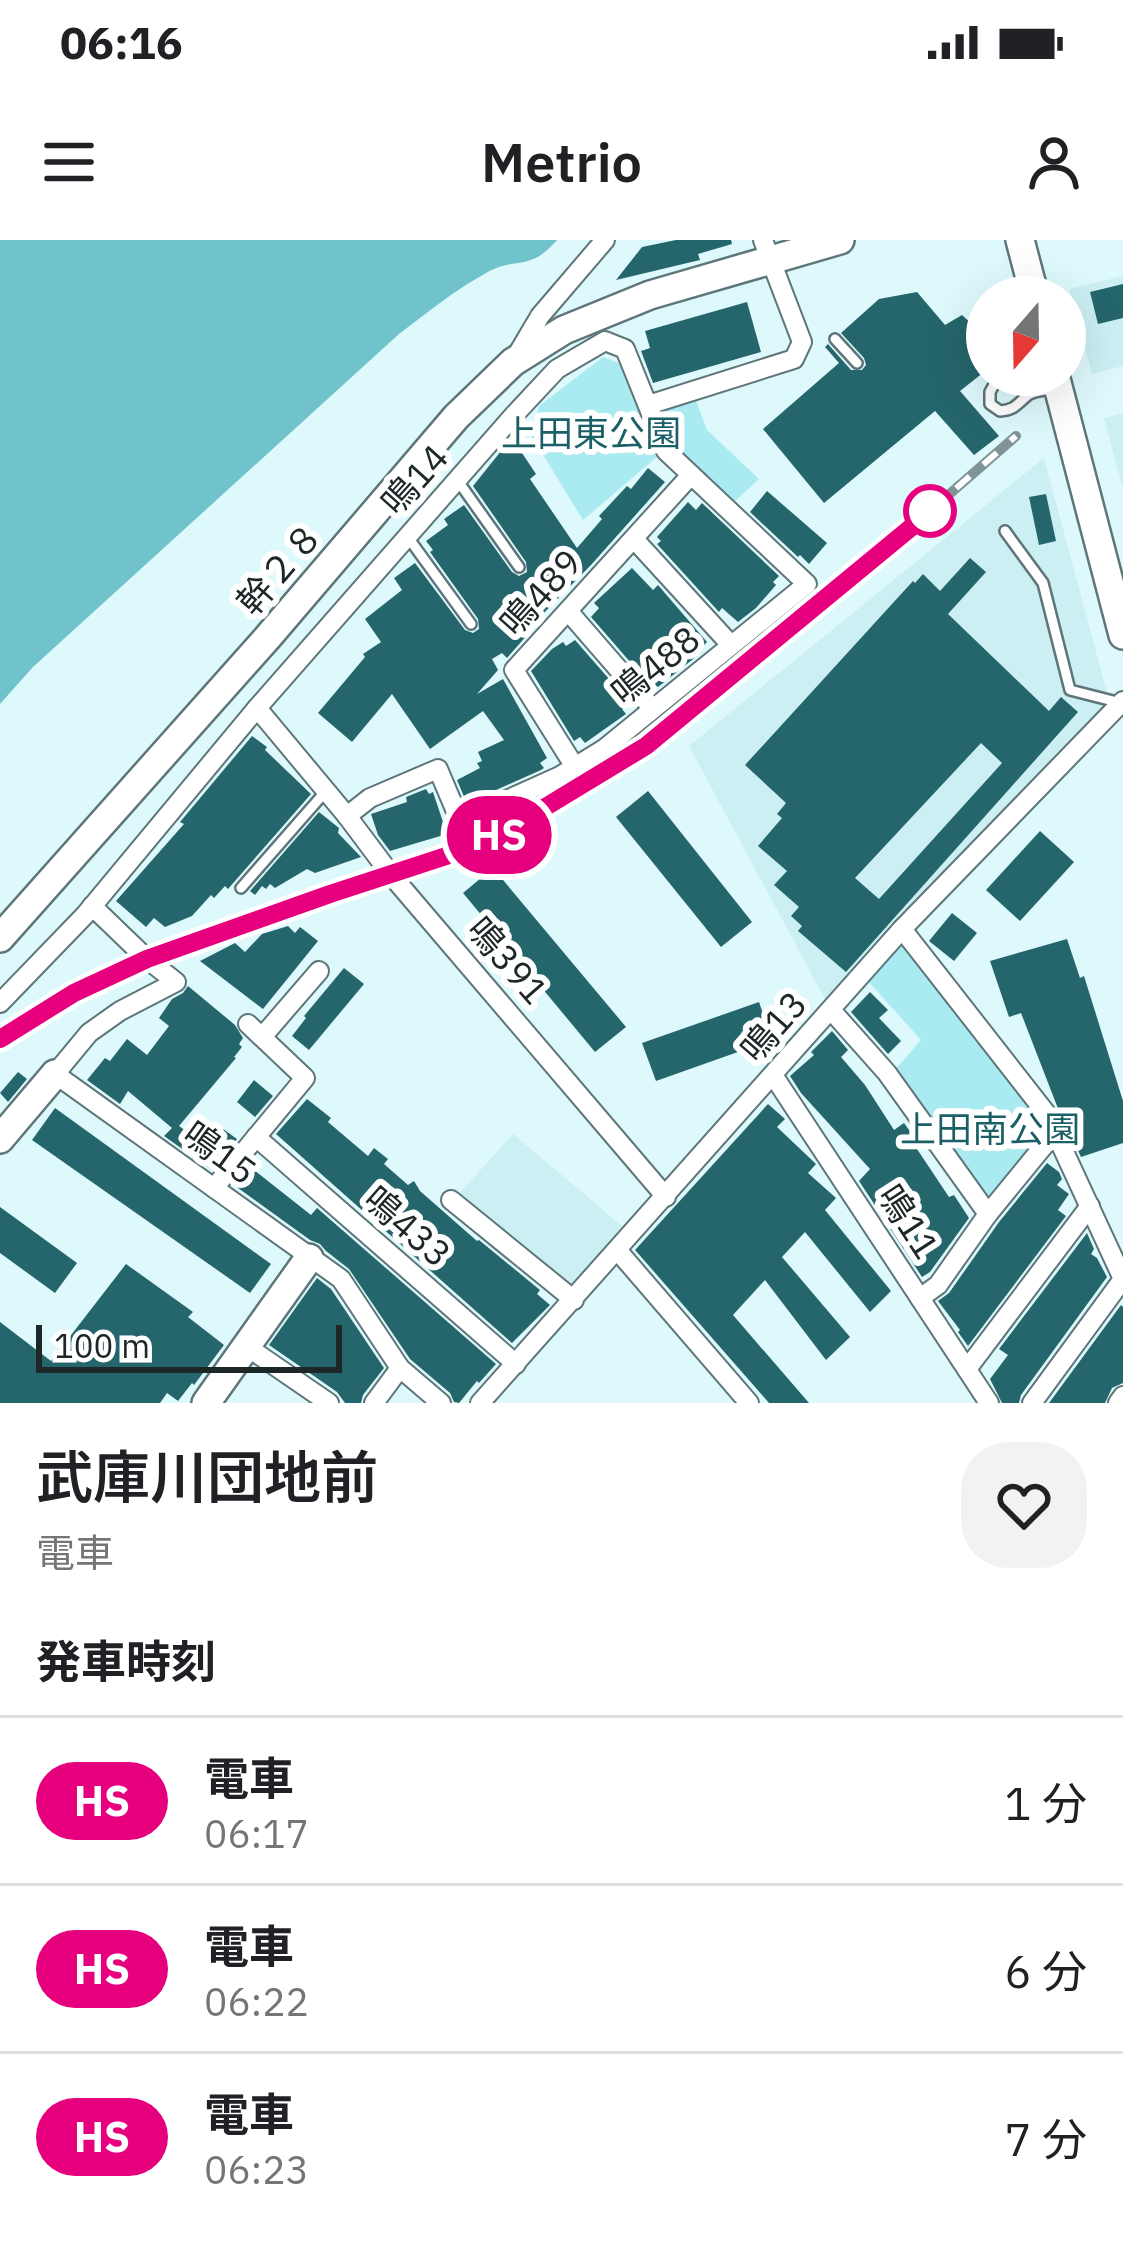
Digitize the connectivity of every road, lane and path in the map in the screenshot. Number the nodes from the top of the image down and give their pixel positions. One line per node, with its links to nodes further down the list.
1 (605, 240): 7 (street)
2 (840, 240): 4 (street, 幹２８)
3 (1020, 240): 5 (street)
4 (767, 249): 7 (street, 幹２８); 11 (street)
5 (1029, 276)
6 (835, 339): 8 (lane)
7 (513, 362): 31 (street, 幹２８)
8 (857, 363)
9 (1056, 381): 9 (lane)
10 (1060, 396): 20 (street)
11 (648, 404): 12 (street, 鳴488); 13 (street, 鳴14)
12 (692, 475): 16 (street, 鳴489); 21 (street, 鳴488)
13 (458, 481): 15 (street, 鳴14); 17 (lane)
14 (1005, 531): 22 (lane)
15 (407, 536): 19 (lane); 23 (street, 鳴14)
16 (634, 539): 18 (street, 鳴489); 21 (street)
17 (519, 567)
18 (568, 611): 24 (street); 25 (street, 鳴489)
19 (471, 624)
20 (1123, 635)
21 (731, 645): 24 (street, 鳴488)
22 (1122, 702): 30 (street, 鳴13)
23 (257, 708): 26 (street, 鳴391); 29 (street, 鳴14)
24 (653, 709): 25 (street, 鳴488)
25 (575, 767): 27 (street, 鳴488)
26 (326, 791): 27 (street, 鳴391); 28 (lane)
27 (347, 816): 41 (street, 鳴391)
28 (241, 888)
29 (92, 906): 33 (street, 鳴14); 35 (street)
30 (902, 929): 34 (street, 鳴13); 37 (street)
31 (0, 938)
32 (319, 971): 38 (street)
33 (0, 1003)
34 (831, 1010): 36 (street, 鳴13); 44 (street)
35 (55, 1074): 39 (street); 40 (street, 鳴15)
36 (773, 1075): 41 (street, 鳴13); 48 (street, 鳴11)
37 (1055, 1132): 43 (street); 44 (street)
38 (256, 1137): 40 (street); 51 (street, 鳴433)
39 (0, 1139)
40 (214, 1188): 46 (street, 鳴15)
41 (666, 1197): 45 (street, 鳴13)
42 (451, 1201): 49 (street)
43 (1090, 1206): 47 (street); 53 (street)
44 (988, 1214): 48 (street)
45 (618, 1251): 49 (street, 鳴13); 59 (street)
46 (309, 1258): 50 (street); 52 (street, 鳴15)
47 (1123, 1279): 61 (street)
48 (920, 1298): 53 (street, 鳴11)
49 (574, 1300): 51 (street, 鳴13)
50 (246, 1346): 54 (street); 55 (street)
51 (516, 1364): 58 (street, 鳴13)
52 (400, 1368): 56 (street); 57 (street, 鳴15)
53 (967, 1370): 60 (street, 鳴11)
54 (206, 1403)
55 (329, 1403)
56 (374, 1403)
57 (441, 1403)
58 (480, 1403)
59 (749, 1403)
60 (988, 1403)
61 (1032, 1403)

